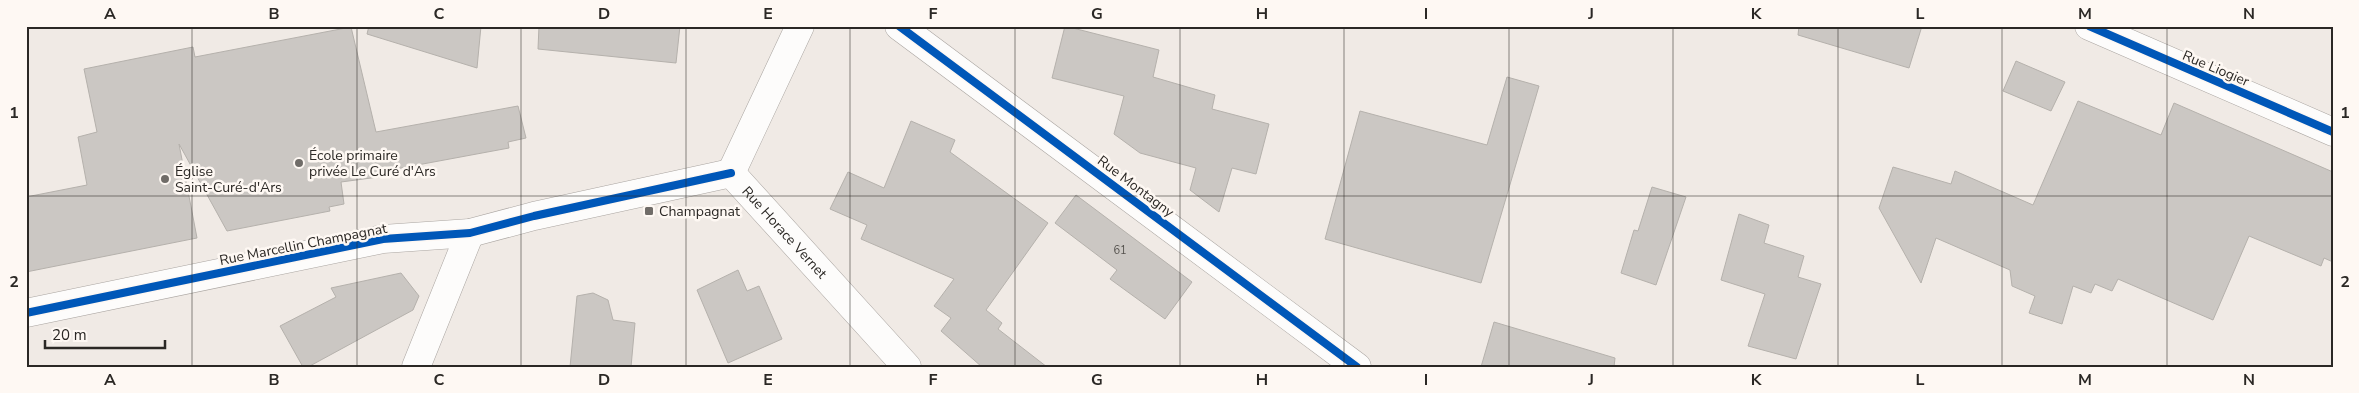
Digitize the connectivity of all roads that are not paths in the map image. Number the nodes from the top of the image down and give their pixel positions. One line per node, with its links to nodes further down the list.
1 (800, 26): 5 (street)
2 (900, 26): 10 (street, Rue Montagny)
3 (2089, 26): 4 (street, Rue Liogier)
4 (2333, 132)
5 (731, 173): 6 (street, Rue Marcellin Champagnat); 9 (street, Rue Horace Vernet)
6 (470, 233): 7 (street, Rue Marcellin Champagnat); 8 (street)
7 (26, 313)
8 (416, 367)
9 (907, 367)
10 (1357, 367)

